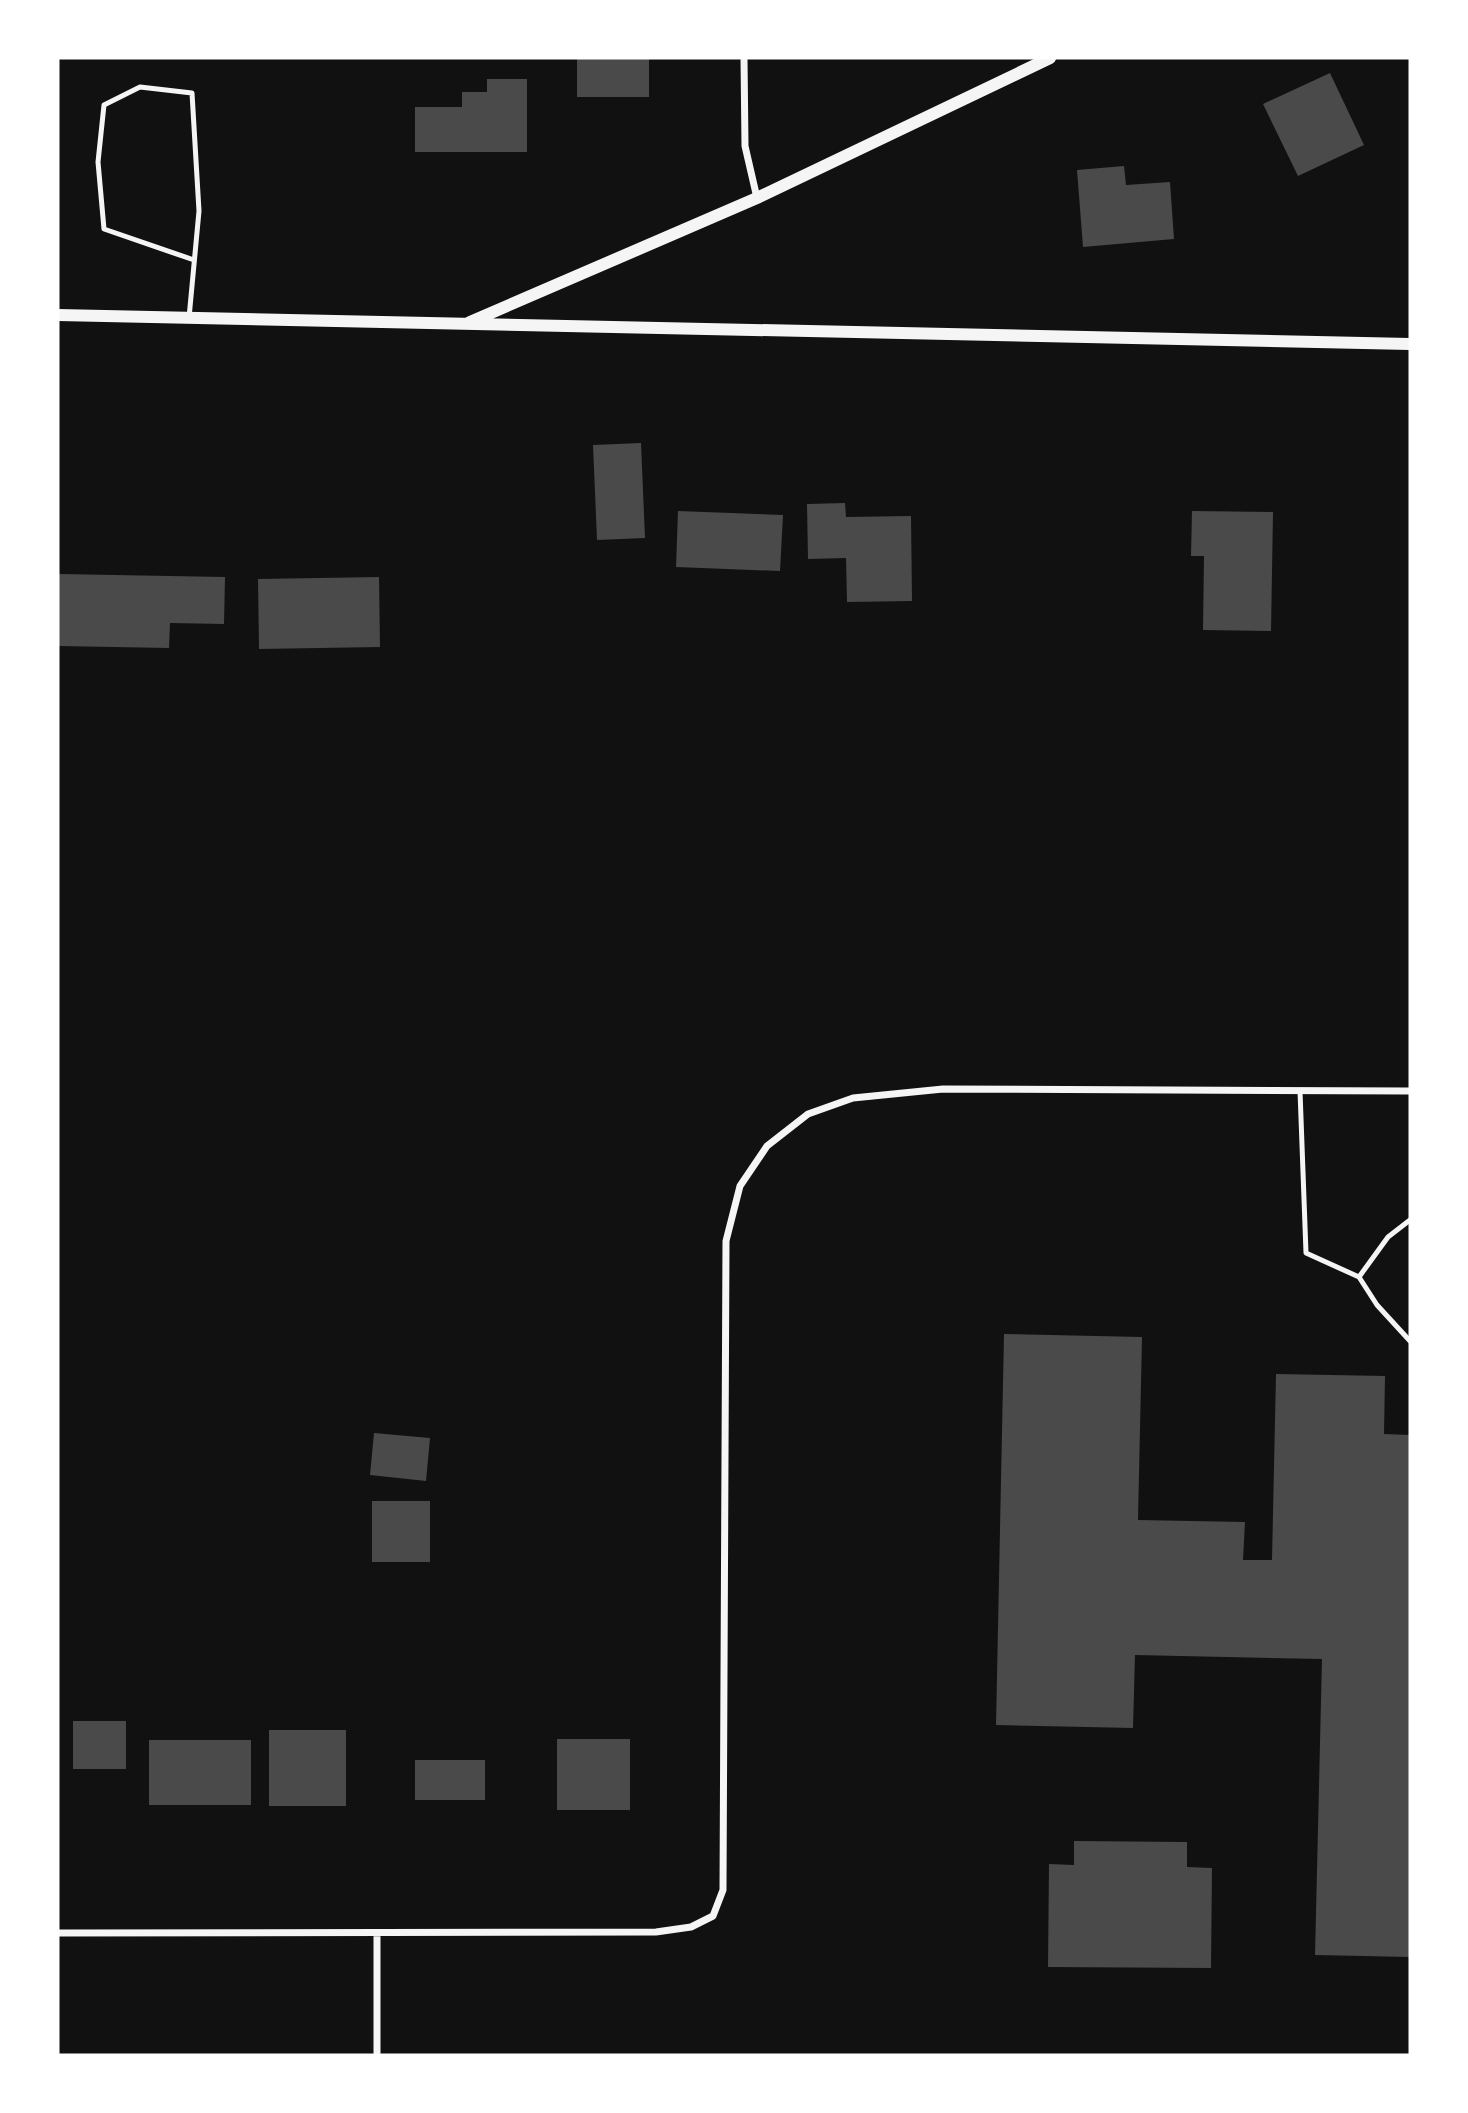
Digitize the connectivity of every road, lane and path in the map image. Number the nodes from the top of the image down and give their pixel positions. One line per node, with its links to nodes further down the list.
1 (744, 58): 3 (street)
2 (1050, 58): 3 (street)
3 (757, 198): 7 (street)
4 (194, 260): 4 (lane); 6 (lane)
5 (58, 315): 6 (street)
6 (189, 318): 7 (street)
7 (466, 323): 8 (street)
8 (1410, 344)
9 (1300, 1091): 10 (street); 12 (lane); 15 (street)
10 (1410, 1091)
11 (1410, 1220): 12 (lane)
12 (1359, 1277): 13 (lane)
13 (1410, 1341)
14 (58, 1933): 15 (street)
15 (377, 1933): 16 (street)
16 (377, 2055)

